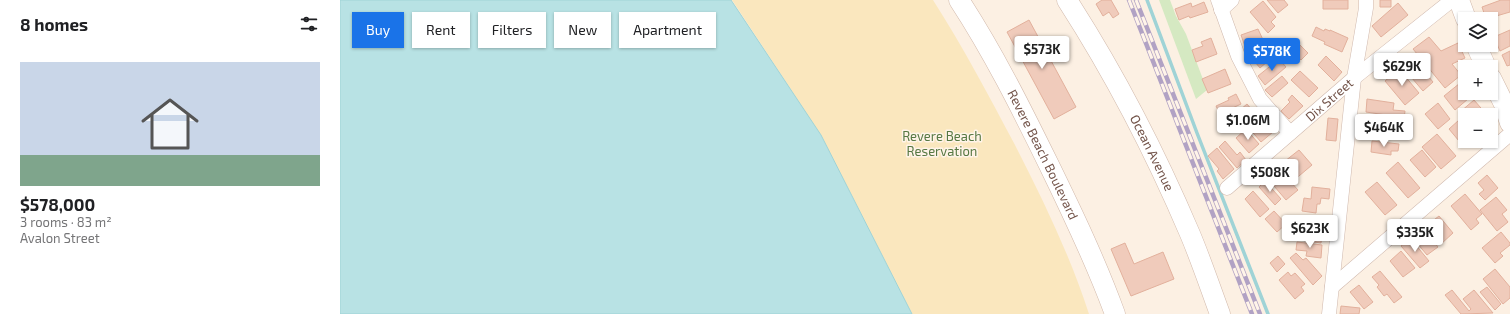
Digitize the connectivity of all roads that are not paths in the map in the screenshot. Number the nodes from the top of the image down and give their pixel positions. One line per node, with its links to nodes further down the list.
1 (1067, 0): 17 (main road, Ocean Avenue)
2 (1232, 0): 7 (street)
3 (1366, 0): 9 (street)
4 (1452, 0): 9 (street, Dix Street)
5 (1459, 0): 8 (main road)
6 (964, 2): 16 (main road, Revere Beach Boulevard)
7 (1219, 5): 12 (street)
8 (1463, 12)
9 (1354, 78): 12 (street, Dix Street); 15 (street)
10 (1498, 92): 11 (main road)
11 (1510, 123)
12 (1290, 133): 14 (street, Dix Street)
13 (1510, 134): 15 (street)
14 (1227, 188)
15 (1332, 287): 18 (street)
16 (1115, 314)
17 (1220, 314)
18 (1329, 314)

